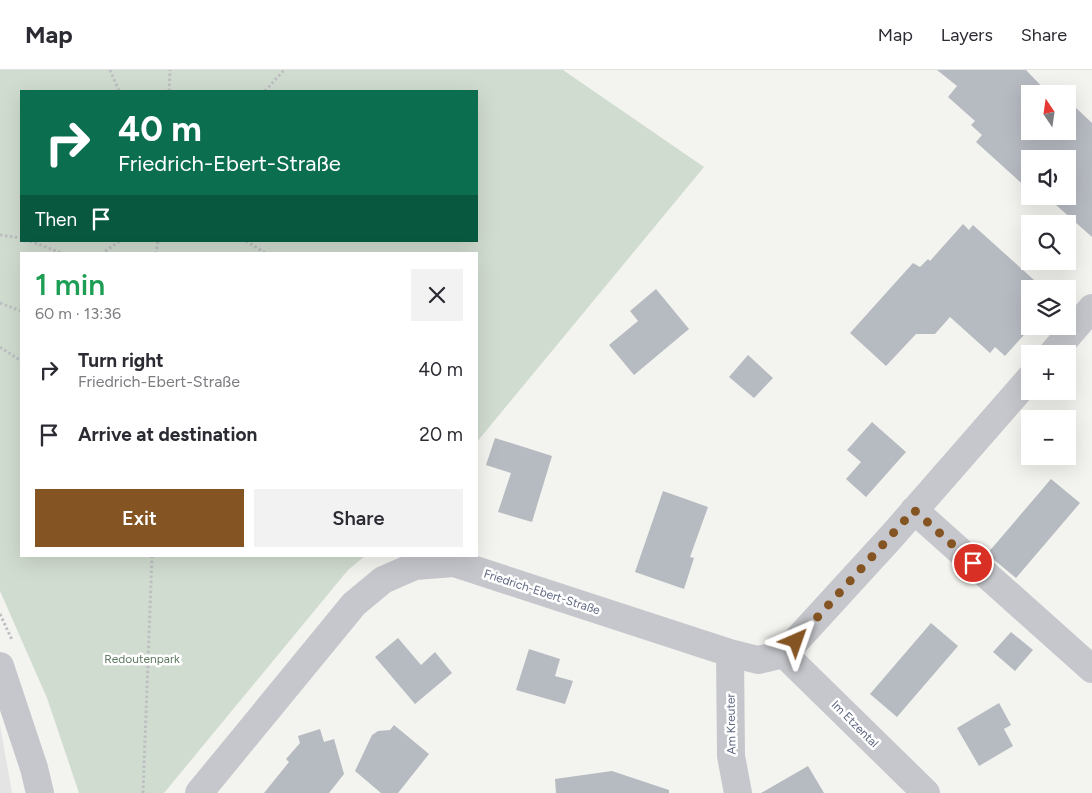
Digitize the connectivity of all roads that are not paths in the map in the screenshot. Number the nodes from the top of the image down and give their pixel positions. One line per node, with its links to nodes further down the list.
1 (1092, 308): 2 (street)
2 (1060, 345)
3 (1021, 388): 4 (street)
4 (914, 510): 6 (street); 8 (street)
5 (730, 653): 6 (street, Friedrich-Ebert-Straße); 10 (street, Friedrich-Ebert-Straße); 11 (street, Am Kreuter)
6 (784, 654): 12 (street, Im Etzental)
7 (0, 666): 9 (street)
8 (1092, 669)
9 (40, 793)
10 (199, 793)
11 (738, 793)
12 (926, 793)

